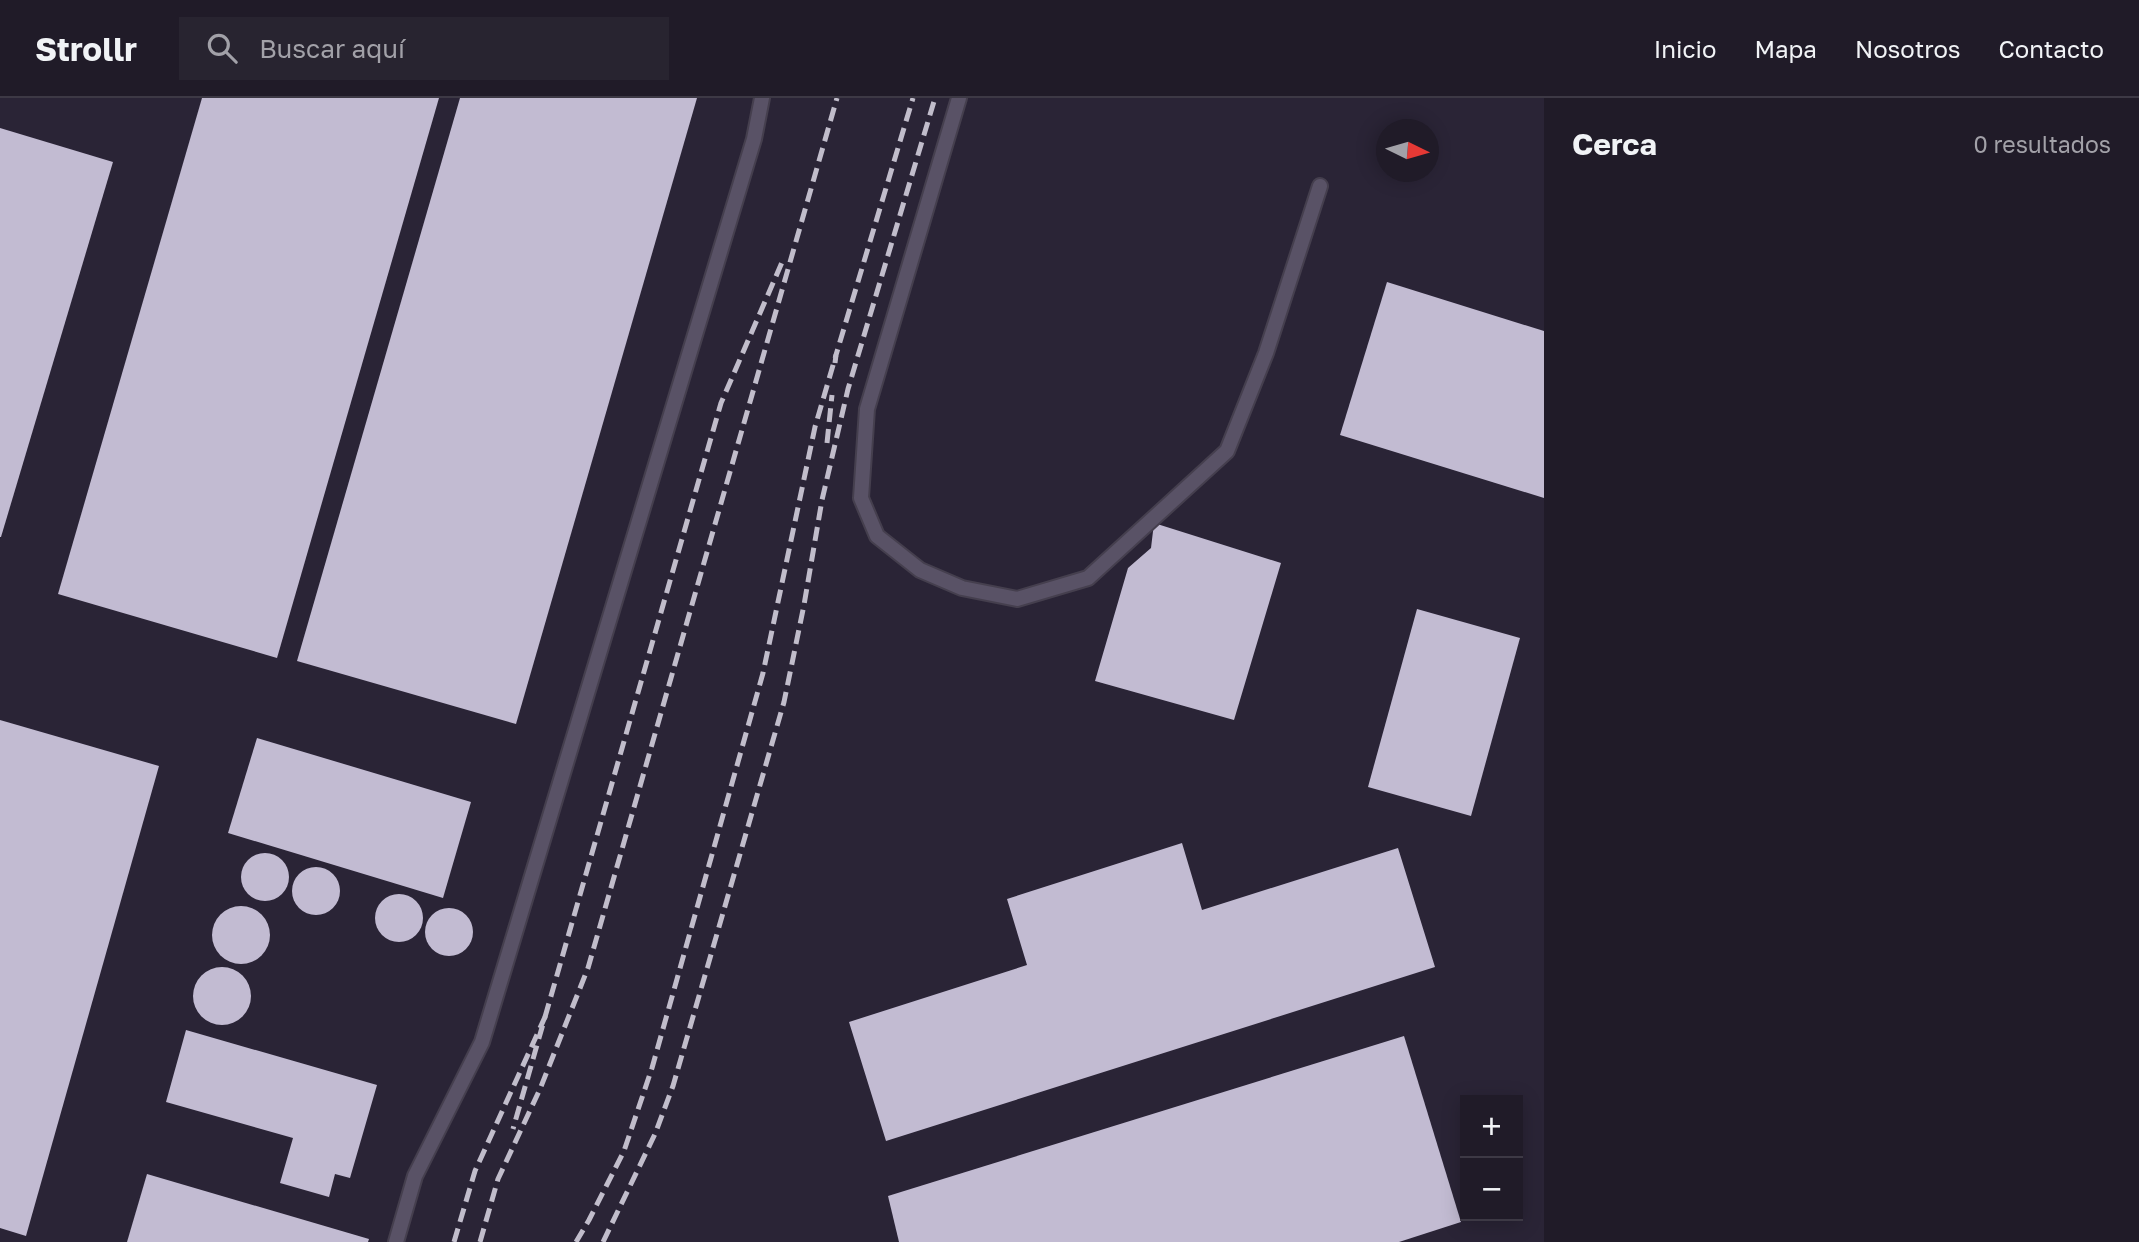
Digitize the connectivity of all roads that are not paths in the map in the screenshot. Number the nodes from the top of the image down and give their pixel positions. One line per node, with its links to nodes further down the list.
1 (762, 98): 4 (lane)
2 (959, 98): 3 (lane)
3 (1320, 186)
4 (396, 1242)

